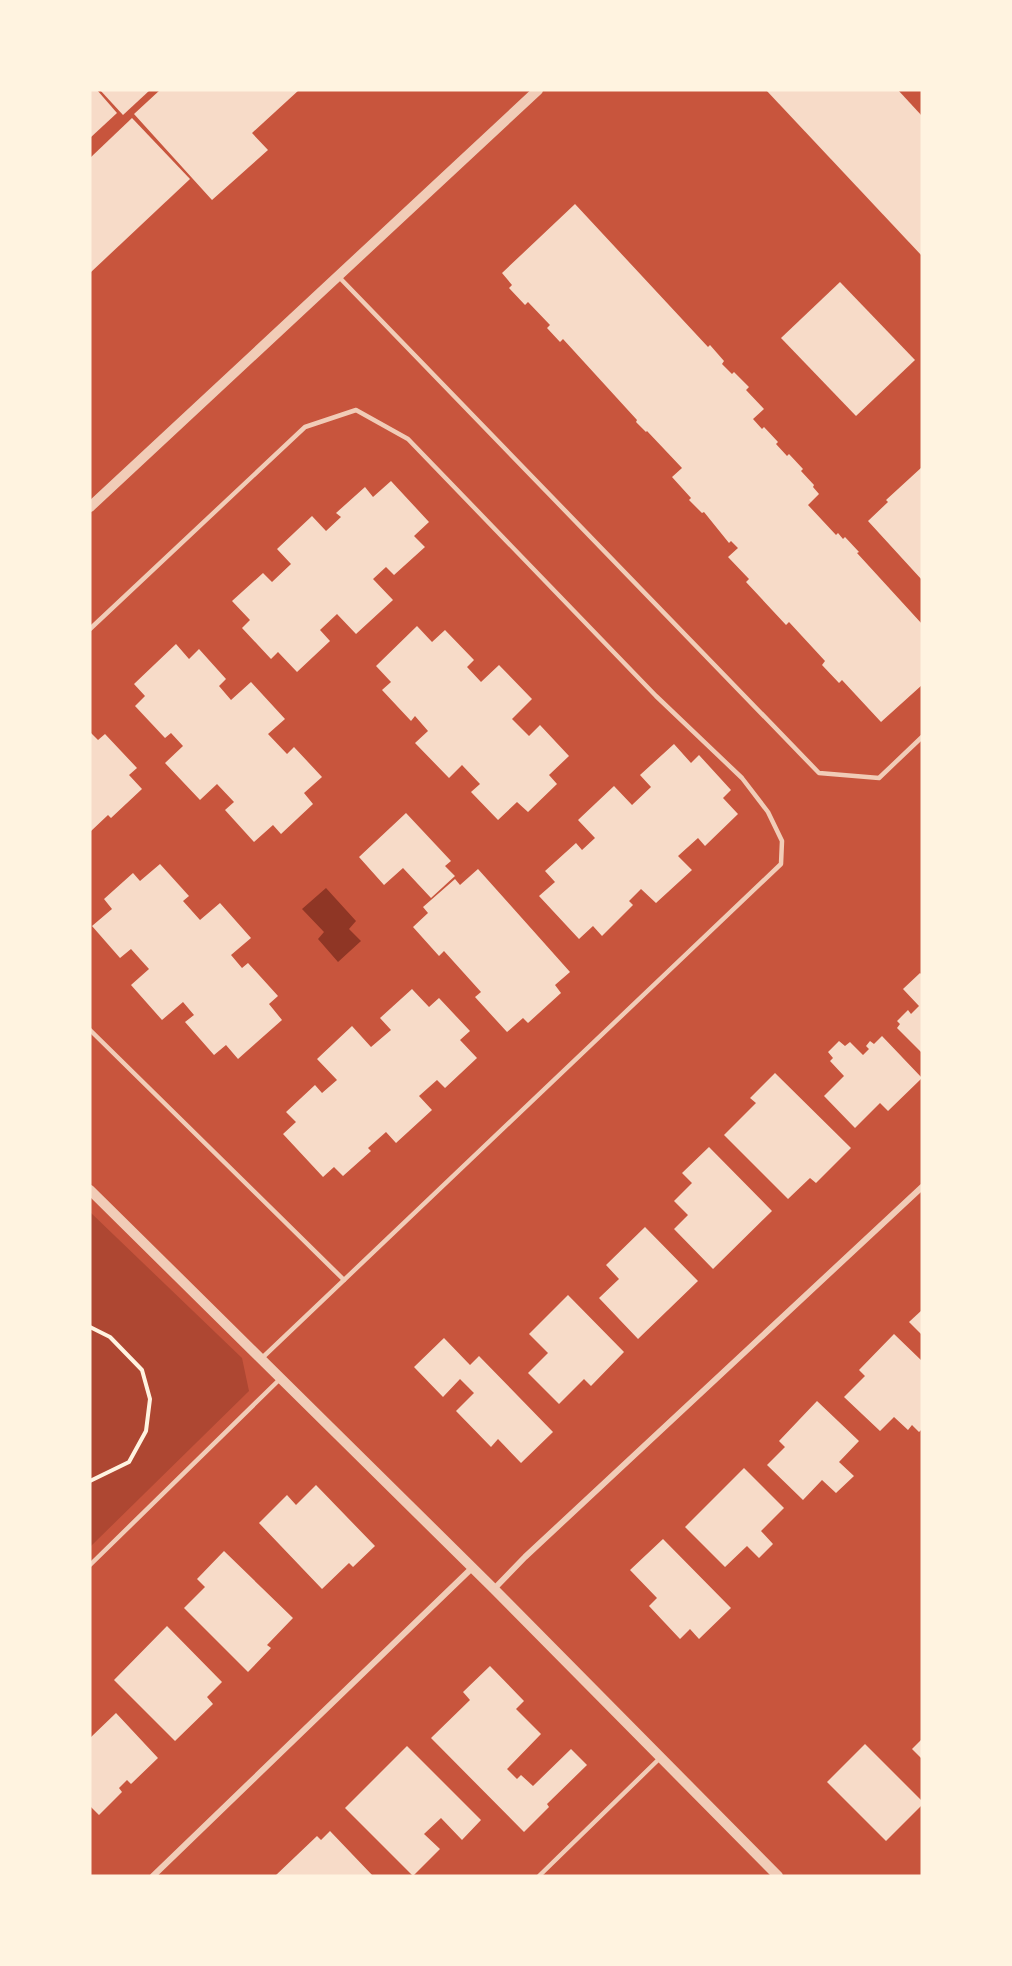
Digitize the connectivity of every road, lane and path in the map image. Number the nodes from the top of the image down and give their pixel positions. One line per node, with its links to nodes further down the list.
1 (538, 90): 2 (street)
2 (338, 276): 3 (street); 5 (lane)
3 (90, 507)
4 (90, 629): 9 (lane)
5 (922, 737)
6 (90, 1030): 9 (lane)
7 (922, 1187): 16 (street)
8 (90, 1190): 11 (street)
9 (344, 1280): 11 (lane)
10 (90, 1327): 13 (path)
11 (261, 1359): 12 (street)
12 (280, 1379): 14 (lane); 15 (street)
13 (90, 1481)
14 (90, 1565)
15 (472, 1568): 16 (street); 18 (street)
16 (494, 1590): 17 (street)
17 (660, 1758): 19 (lane); 20 (street)
18 (153, 1876)
19 (539, 1876)
20 (778, 1876)

